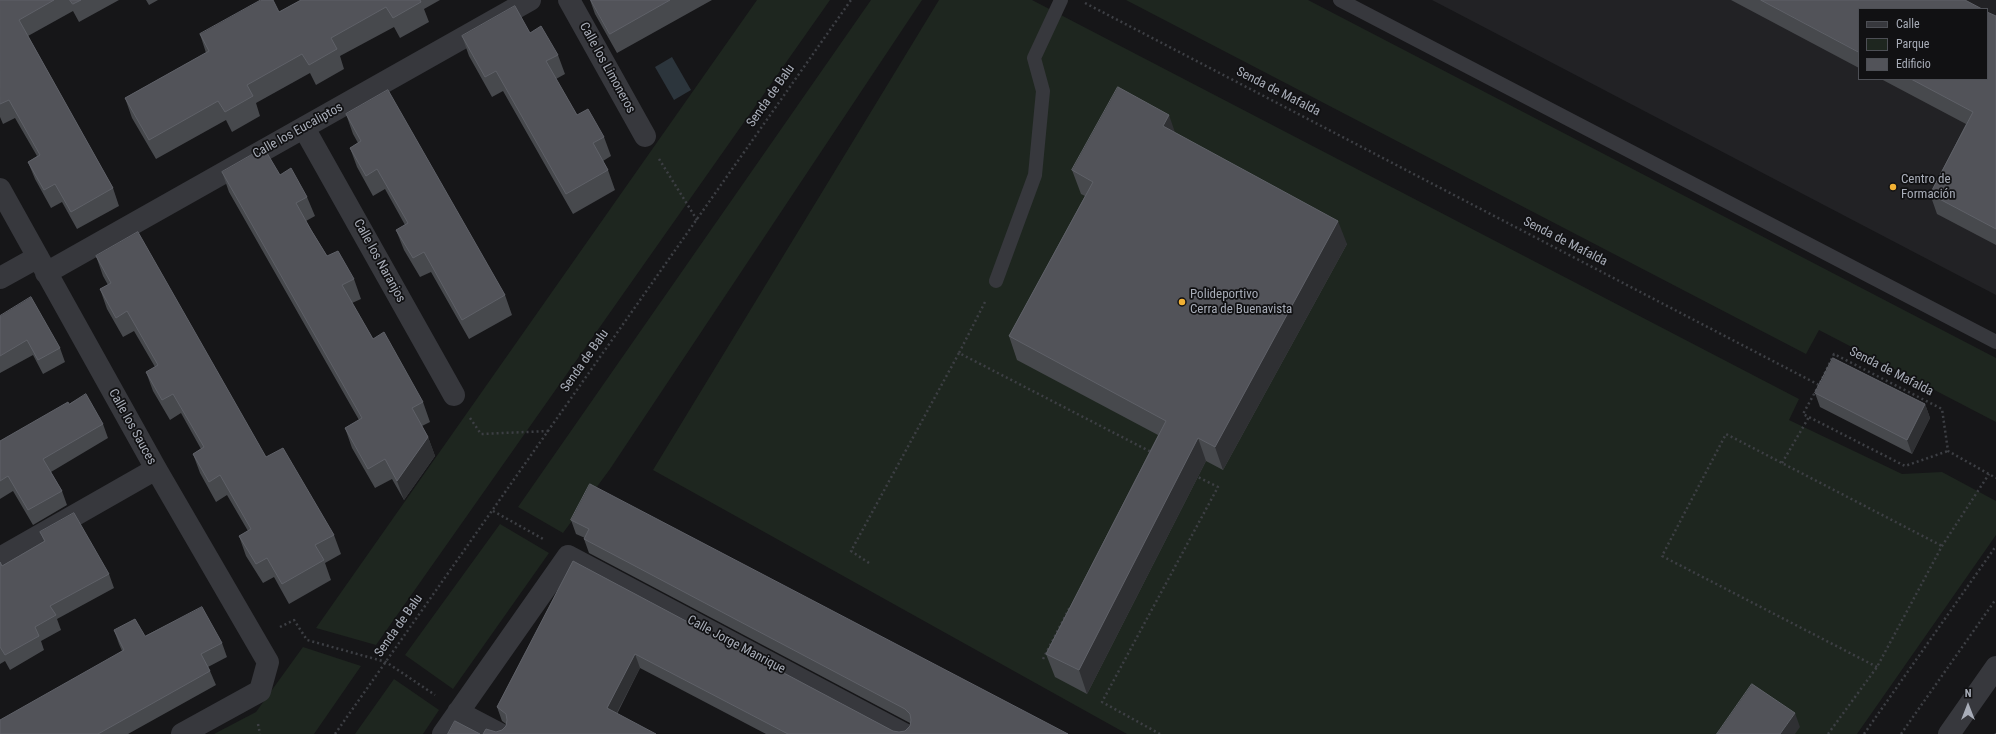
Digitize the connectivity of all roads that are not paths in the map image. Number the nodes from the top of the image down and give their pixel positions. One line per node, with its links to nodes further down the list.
1 (530, 0): 5 (street, Calle los Eucaliptos)
2 (569, 0): 6 (street, Calle los Limoneros)
3 (1061, 0): 10 (lane)
4 (1340, 0): 11 (lane)
5 (304, 128): 8 (street, Calle los Eucaliptos); 12 (street, Calle los Naranjos)
6 (645, 136)
7 (0, 189): 8 (street, Calle los Sauces)
8 (42, 265): 9 (street, Calle los Eucaliptos); 13 (street, Calle los Sauces)
9 (0, 278)
10 (996, 281)
11 (1996, 342)
12 (454, 395)
13 (156, 469): 14 (street); 17 (street, Calle los Sauces)
14 (0, 558)
15 (1996, 667): 21 (street)
16 (458, 712): 18 (street); 19 (street); 20 (street, Calle Jorge Manrique)
17 (182, 734)
18 (443, 734)
19 (500, 734)
20 (904, 734)
21 (1949, 734)

